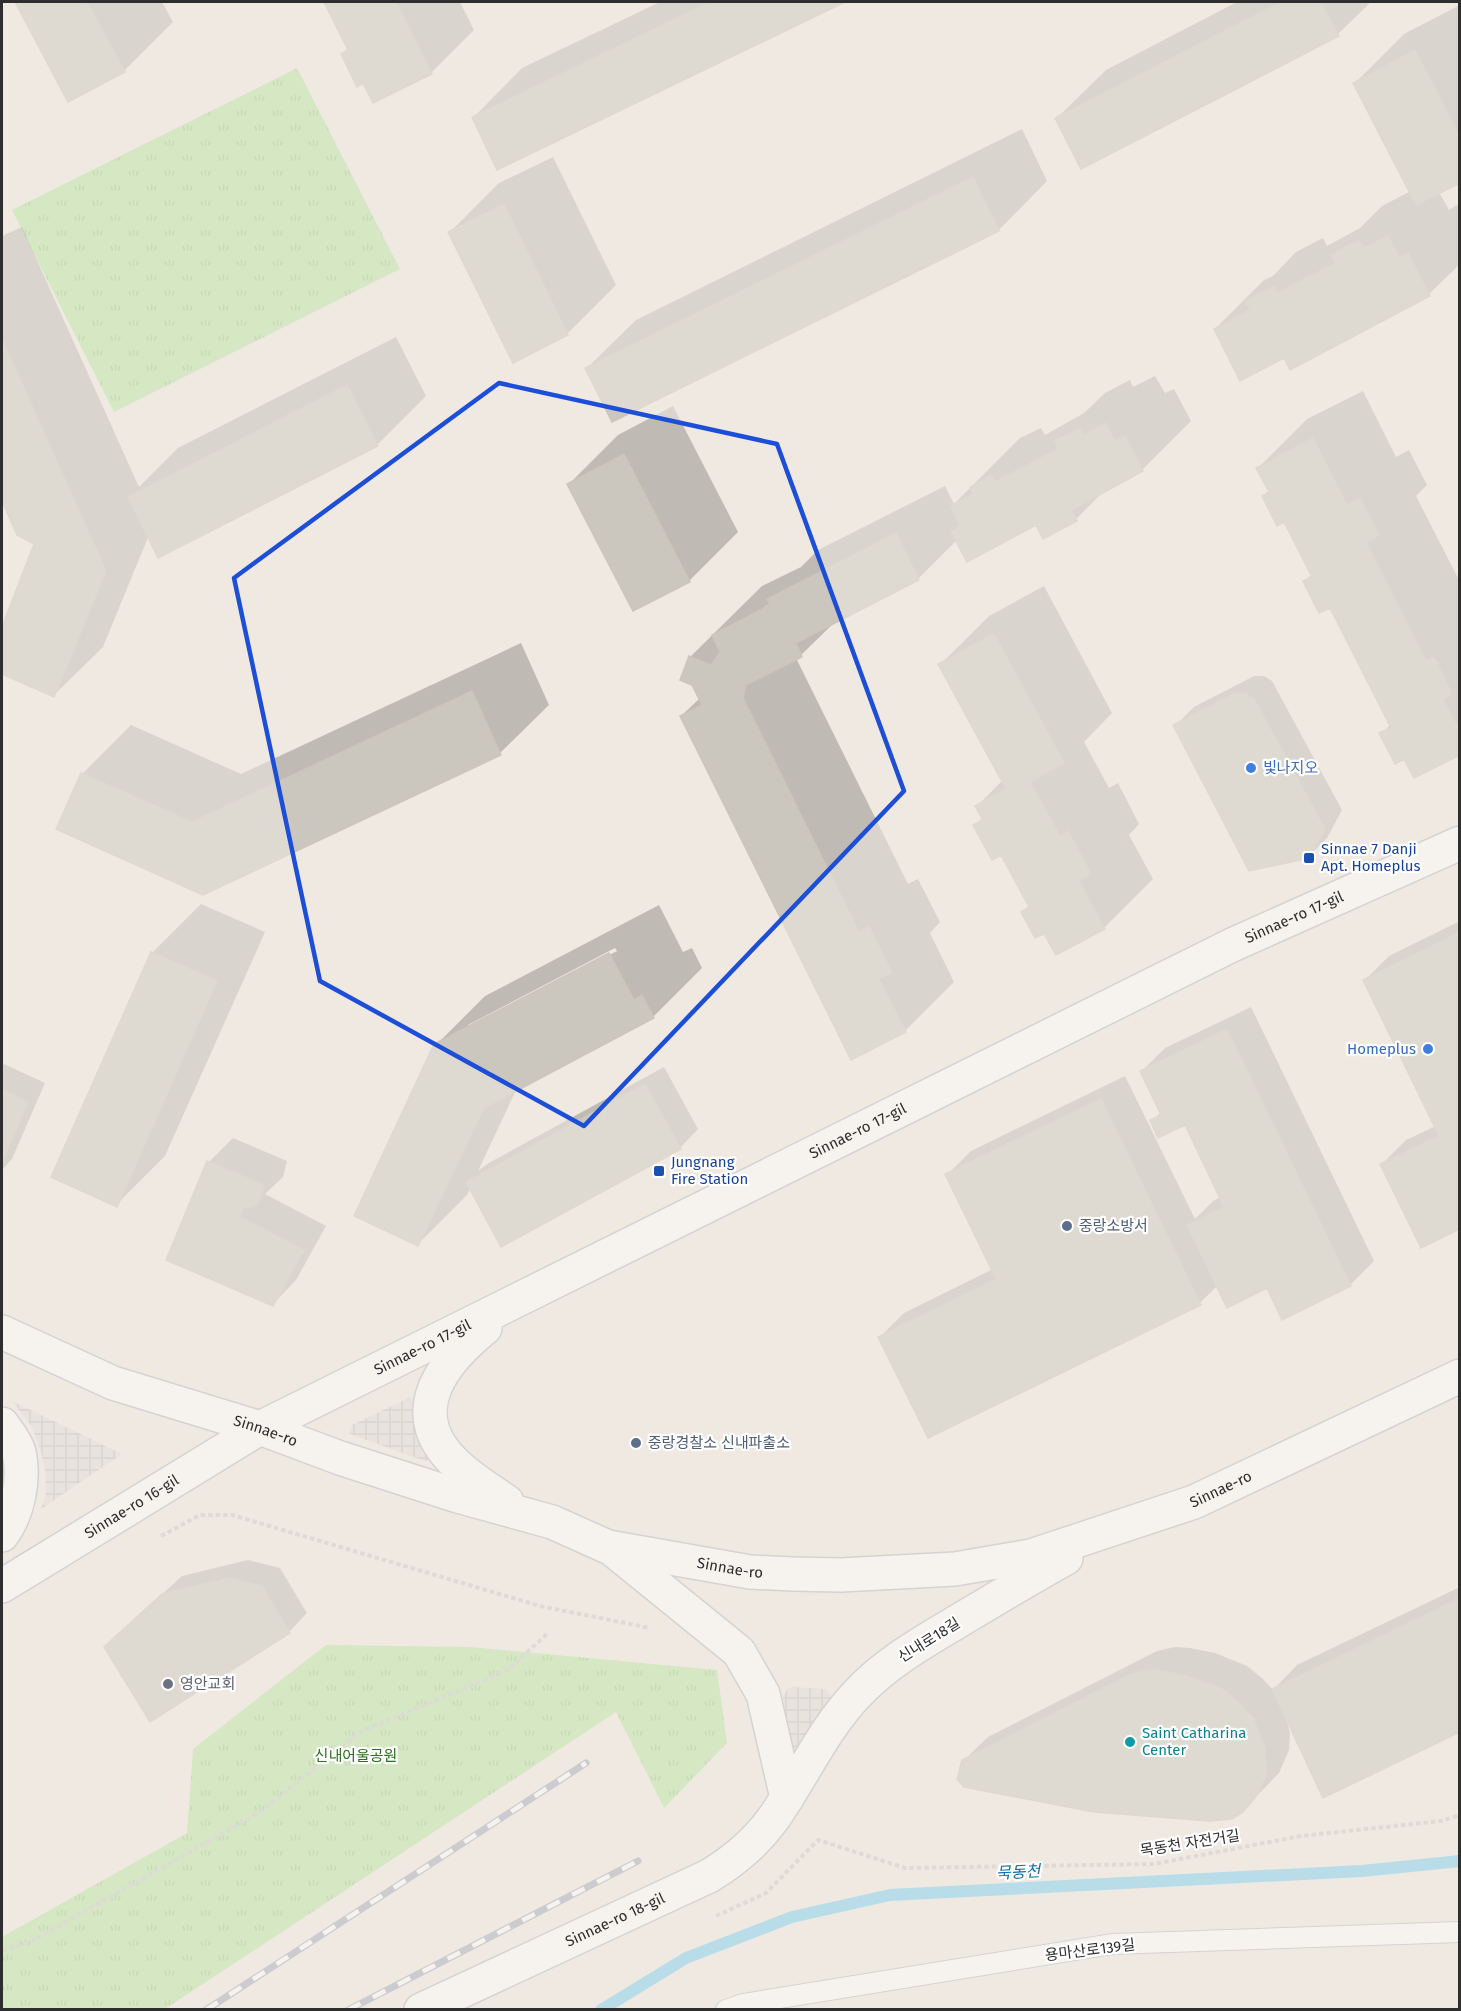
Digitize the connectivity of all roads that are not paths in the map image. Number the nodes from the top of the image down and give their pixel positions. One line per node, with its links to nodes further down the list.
1 (1460, 843): 2 (street, Sinnae-ro 17-gil)
2 (523, 1298): 6 (street, Sinnae-ro 17-gil); 7 (street)
3 (2, 1332): 6 (street, Sinnae-ro)
4 (1460, 1376): 8 (street, Sinnae-ro)
5 (2, 1424): 9 (street)
6 (260, 1428): 7 (street, Sinnae-ro); 11 (street, Sinnae-ro 16-gil)
7 (526, 1516): 10 (street, Sinnae-ro)
8 (1114, 1529): 10 (street, Sinnae-ro); 12 (street, 신내로18길)
9 (2, 1535)
10 (608, 1547): 12 (street)
11 (2, 1586)
12 (787, 1798): 14 (street, Sinnae-ro 18-gil)
13 (1460, 1932): 16 (lane, 용마산로139길)
14 (460, 2001): 15 (street, Sinnae-ro 18-gil)
15 (421, 2010)
16 (726, 2010)

